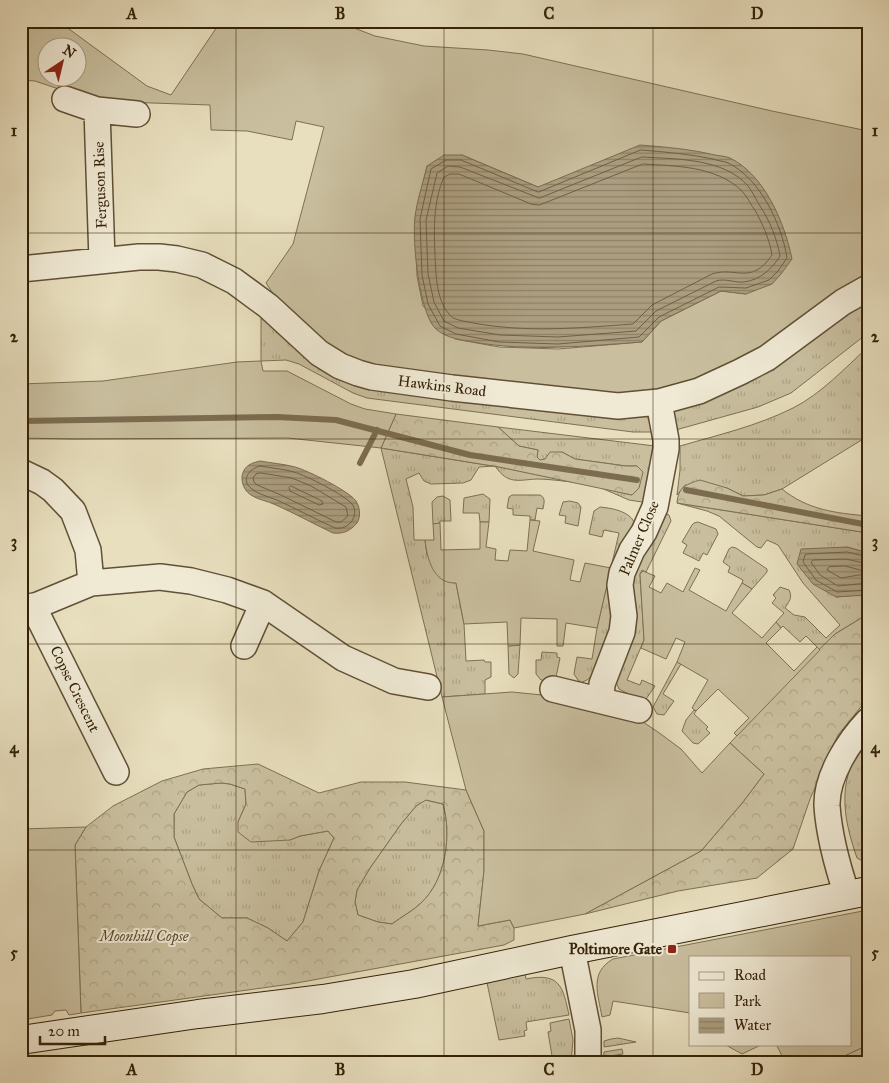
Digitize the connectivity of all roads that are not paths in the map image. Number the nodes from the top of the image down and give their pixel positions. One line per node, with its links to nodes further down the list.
1 (65, 99): 2 (street)
2 (97, 110): 3 (street); 4 (street, Ferguson Rise)
3 (137, 114)
4 (102, 260): 5 (street, Hawkins Road); 7 (street, Hawkins Road)
5 (21, 269)
6 (868, 288): 7 (street, Hawkins Road)
7 (659, 402): 15 (street, Palmer Close)
8 (21, 472): 9 (street)
9 (91, 583): 10 (street, Copse Crescent); 11 (street, Copse Crescent)
10 (264, 603): 12 (street); 13 (street, Copse Crescent)
11 (27, 609): 18 (street, Copse Crescent)
12 (244, 646)
13 (428, 688)
14 (553, 689): 15 (street)
15 (601, 700): 16 (street)
16 (638, 710)
17 (868, 721): 19 (street)
18 (116, 772)
19 (858, 893): 20 (main road)
20 (572, 950): 21 (main road); 22 (street)
21 (21, 1040)
22 (588, 1062)

